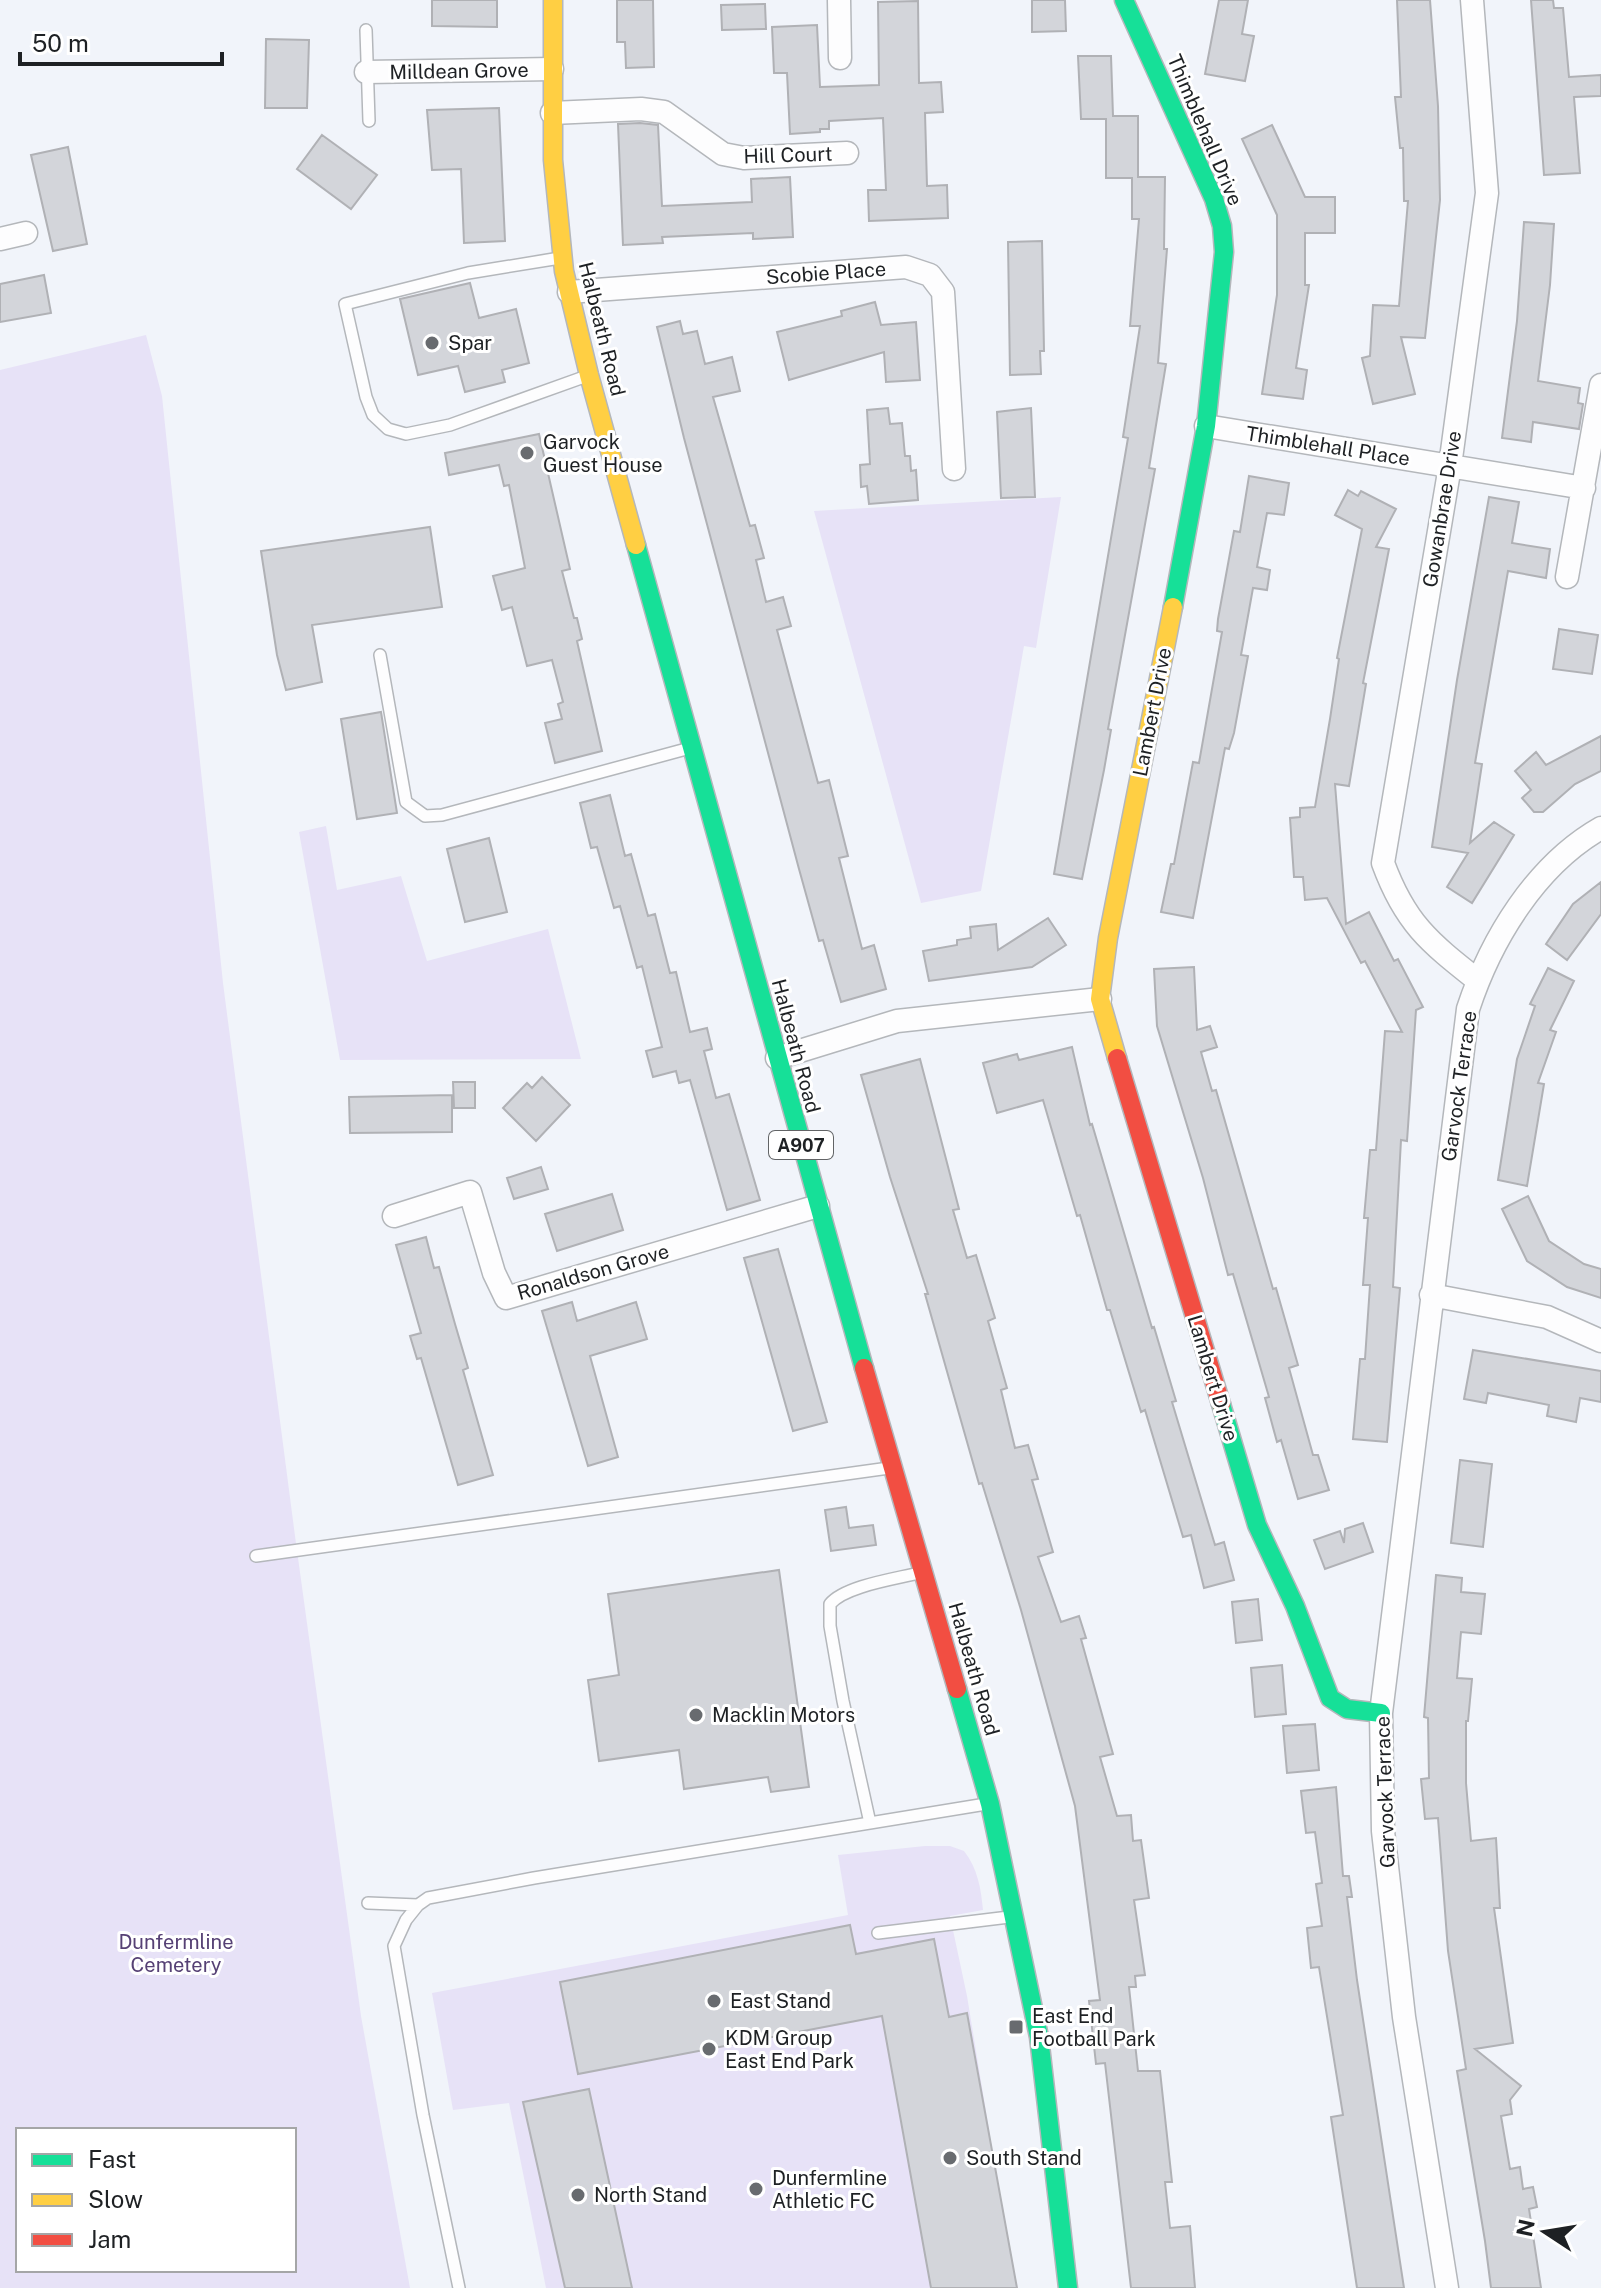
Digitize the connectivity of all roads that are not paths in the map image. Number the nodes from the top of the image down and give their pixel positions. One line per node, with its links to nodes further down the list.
1 (553, 0): 7 (main road, Halbeath Road / A907)
2 (839, 0): 6 (street)
3 (1124, 0): 18 (main road, Thimblehall Drive)
4 (1472, 0): 19 (street, Gowanbrae Drive)
5 (366, 30): 8 (lane)
6 (840, 58)
7 (552, 69): 8 (street, Milldean Grove); 9 (main road, Halbeath Road / A907)
8 (366, 72): 10 (lane)
9 (552, 113): 11 (street, Hill Court); 14 (main road, Halbeath Road / A907)
10 (369, 121)
11 (847, 153)
12 (26, 233): 13 (street)
13 (0, 239)
14 (562, 258): 15 (main road, Halbeath Road / A907); 16 (lane)
15 (569, 292): 16 (main road, Halbeath Road / A907); 20 (street, Scobie Place)
16 (589, 375): 24 (main road, Halbeath Road / A907)
17 (1601, 385): 21 (street)
18 (1206, 426): 19 (street, Thimblehall Place); 27 (main road, Lambert Drive)
19 (1450, 466): 21 (street, Thimblehall Place); 26 (street, Gowanbrae Drive)
20 (954, 469)
21 (1584, 488): 22 (street)
22 (1567, 577)
23 (380, 655): 24 (lane)
24 (691, 748): 28 (main road, Halbeath Road / A907)
25 (1601, 828): 26 (street, Garvock Terrace)
26 (1477, 980): 31 (street, Garvock Terrace)
27 (1100, 999): 28 (street); 36 (main road, Lambert Drive)
28 (777, 1058): 29 (main road, Halbeath Road / A907)
29 (818, 1206): 30 (street, Ronaldson Grove); 33 (main road, Halbeath Road / A907)
30 (394, 1216)
31 (1431, 1295): 32 (street); 36 (street, Garvock Terrace)
32 (1601, 1341)
33 (893, 1468): 34 (lane); 35 (main road, Halbeath Road / A907)
34 (256, 1556)
35 (923, 1572): 37 (main road, Halbeath Road / A907); 38 (lane)
36 (1381, 1713): 45 (street, Garvock Terrace)
37 (990, 1804): 38 (lane); 41 (main road, Halbeath Road / A907)
38 (870, 1823): 40 (lane)
39 (368, 1903): 40 (lane)
40 (418, 1905): 43 (lane)
41 (1014, 1917): 42 (lane); 44 (main road, Halbeath Road / A907)
42 (878, 1933)
43 (459, 2288)
44 (1068, 2288)
45 (1447, 2288)

